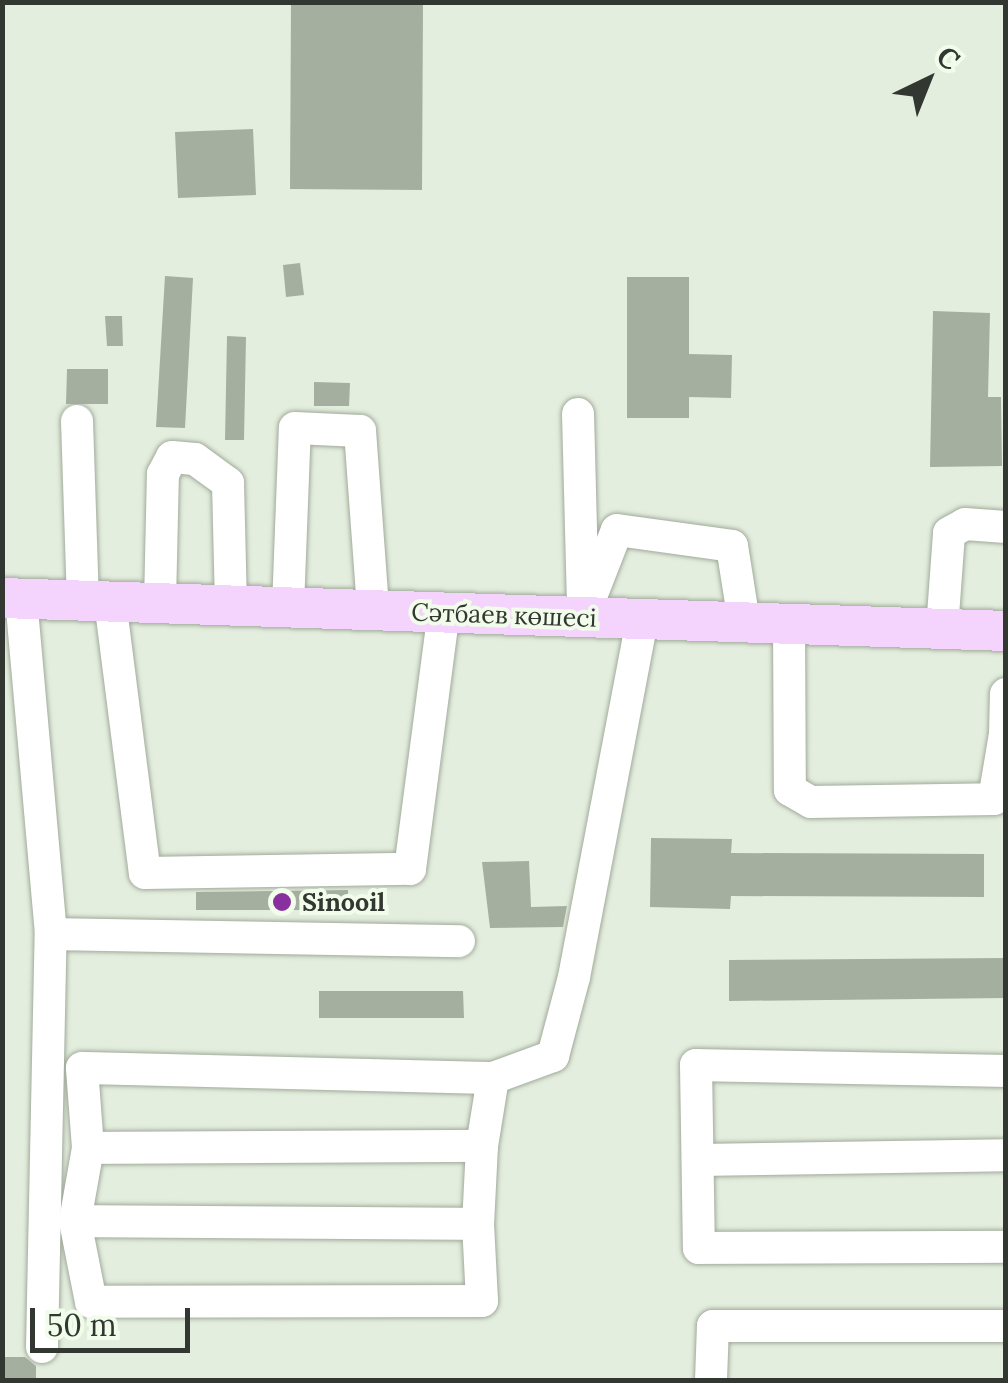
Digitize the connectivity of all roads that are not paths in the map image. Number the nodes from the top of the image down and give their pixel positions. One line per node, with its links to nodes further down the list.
1 (578, 414): 11 (lane)
2 (78, 421): 5 (lane)
3 (1006, 527): 15 (lane)
4 (12, 598): 5 (main road, Сәтбаев көшесі); 18 (lane)
5 (96, 601): 6 (main road, Сәтбаев көшесі); 10 (lane)
6 (160, 603): 7 (main road, Сәтбаев көшесі); 7 (lane)
7 (230, 606): 8 (main road, Сәтбаев көшесі)
8 (288, 607): 9 (main road, Сәтбаев көшесі); 9 (lane)
9 (373, 610): 10 (main road, Сәтбаев көшесі)
10 (444, 612): 11 (main road, Сәтбаев көшесі)
11 (583, 617): 12 (main road, Сәтбаев көшесі); 13 (lane)
12 (642, 619): 13 (main road, Сәтбаев көшесі); 21 (lane)
13 (744, 622): 14 (main road, Сәтбаев көшесі)
14 (789, 624): 15 (main road, Сәтбаев көшесі); 17 (lane)
15 (942, 629): 16 (main road, Сәтбаев көшесі)
16 (1006, 632)
17 (1006, 694)
18 (51, 934): 19 (lane); 30 (lane)
19 (459, 941)
20 (1006, 1071): 25 (lane)
21 (493, 1078): 22 (lane); 23 (lane)
22 (482, 1146): 23 (lane); 27 (lane)
23 (88, 1148): 26 (lane)
24 (1006, 1154): 25 (lane)
25 (698, 1160): 28 (lane)
26 (75, 1221): 27 (lane); 27 (lane)
27 (478, 1224)
28 (1006, 1248)
29 (1006, 1326): 31 (lane)
30 (42, 1347)
31 (712, 1380)

